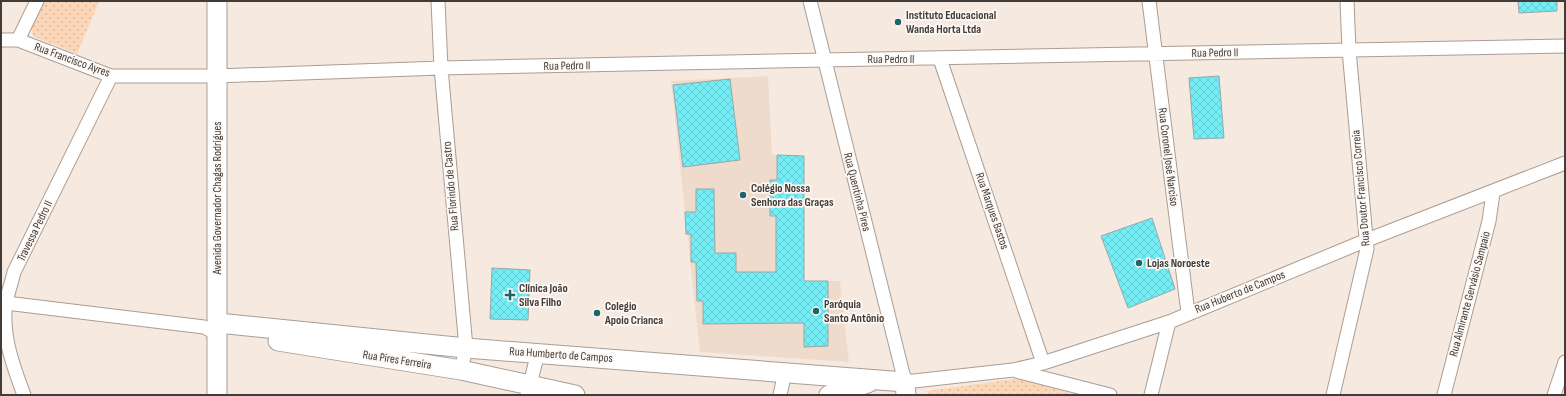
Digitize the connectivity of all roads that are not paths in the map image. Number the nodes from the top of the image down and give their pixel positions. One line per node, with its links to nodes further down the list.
1 (37, 1): 8 (street)
2 (217, 1): 16 (main road, Avenida Governador Chagas Rodrigues)
3 (438, 1): 14 (street, Rua Florindo de Castro)
4 (810, 1): 13 (street, Rua Quentinha Pires)
5 (1149, 1): 11 (street, Rua Coronel José Narciso)
6 (1347, 1): 10 (street, Rua Doutor Francisco Correia)
7 (1, 40): 8 (street, Rua Francisco Ayres)
8 (18, 40): 15 (street, Rua Francisco Ayres)
9 (1565, 46): 10 (street, Rua Pedro II)
10 (1349, 50): 11 (street, Rua Pedro II); 19 (street, Rua Doutor Francisco Correia)
11 (1154, 55): 12 (street, Rua Pedro II); 21 (street, Rua Coronel José Narciso)
12 (940, 59): 13 (street, Rua Pedro II); 27 (street, Rua Marques Bastos)
13 (824, 60): 14 (street, Rua Pedro II); 32 (street, Rua Quentinha Pires)
14 (441, 68): 16 (street, Rua Pedro II); 24 (street, Rua Florindo de Castro)
15 (111, 76): 16 (street, Rua Francisco Ayres); 20 (street, Travessa Pedro II)
16 (216, 76): 23 (main road, Avenida Governador Chagas Rodrigues)
17 (1565, 164): 18 (street, Rua Huberto de Campos)
18 (1492, 193): 19 (street, Rua Huberto de Campos); 42 (street, Rua Almirante Gervásio Sampaio)
19 (1367, 240): 21 (street, Rua Huberto de Campos); 41 (street, Rua Doutor Francisco Correia)
20 (6, 303): 23 (street); 34 (street, Travessa Pedro II)
21 (1188, 313): 22 (street, Rua Huberto de Campos)
22 (1169, 322): 27 (street, Rua Huberto de Campos); 40 (street)
23 (213, 328): 24 (main road, Rua Humberto de Campos); 28 (main road, Rua Pires Ferreira); 35 (main road, Avenida Governador Chagas Rodrigues)
24 (466, 348): 25 (main road, Rua Humberto de Campos); 28 (street, Rua Florindo de Castro)
25 (538, 353): 30 (main road, Rua Humberto de Campos); 33 (street)
26 (1565, 362): 43 (street)
27 (1043, 364): 29 (street, Rua Huberto de Campos)
28 (461, 370): 33 (main road, Rua Pires Ferreira)
29 (1013, 370): 32 (street, Rua Huberto de Campos); 39 (street)
30 (785, 372): 31 (main road, Rua Humberto de Campos); 37 (street)
31 (879, 380): 32 (main road, Rua Humberto de Campos); 38 (main road)
32 (906, 389)
33 (529, 391): 36 (main road, Rua Pires Ferreira)
34 (24, 395)
35 (217, 395)
36 (575, 395)
37 (780, 395)
38 (829, 395)
39 (1110, 395)
40 (1152, 395)
41 (1333, 395)
42 (1444, 395)
43 (1554, 395)

